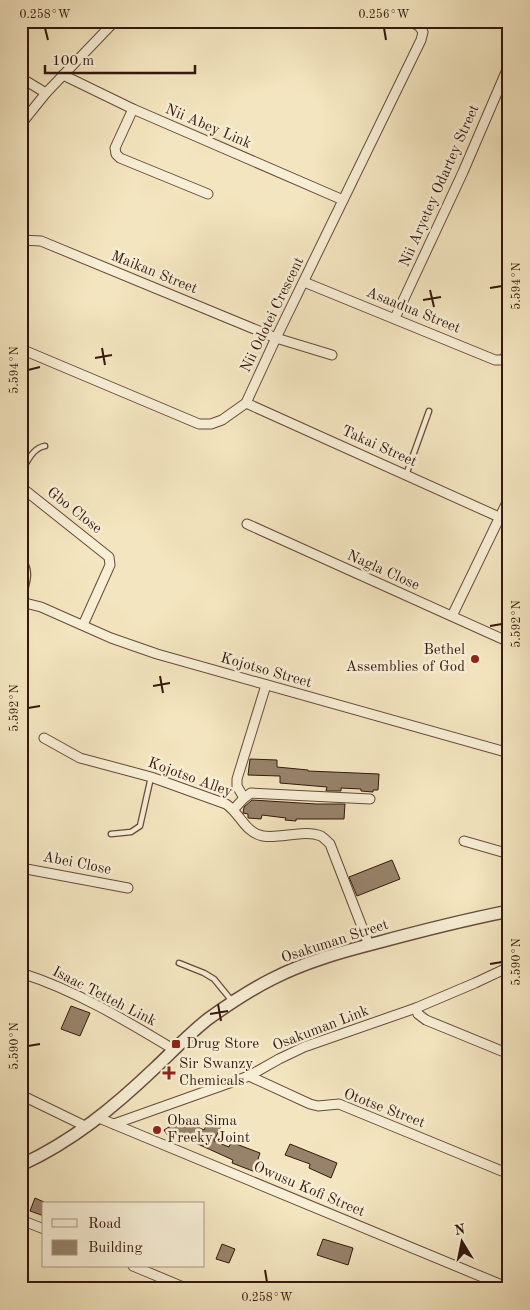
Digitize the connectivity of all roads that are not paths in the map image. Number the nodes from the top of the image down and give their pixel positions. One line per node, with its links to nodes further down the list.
1 (115, 21): 4 (street)
2 (409, 21): 10 (street, Nii Odotei Crescent)
3 (509, 65): 13 (street, Nii Aryetey Odartey Street)
4 (64, 75): 6 (street); 7 (street, Nii Abey Link)
5 (21, 78): 6 (street)
6 (46, 93): 8 (street)
7 (133, 109): 9 (street); 10 (street, Nii Abey Link)
8 (21, 124)
9 (208, 194)
10 (343, 200): 12 (street, Nii Odotei Crescent)
11 (21, 240): 14 (street, Maikan Street)
12 (304, 282): 13 (street, Asaadua Street); 14 (street, Nii Odotei Crescent)
13 (395, 318): 16 (street, Asaadua Street)
14 (276, 338): 17 (street, Maikan Street); 18 (street, Nii Odotei Crescent)
15 (21, 349): 18 (street, Nii Odotei Crescent)
16 (509, 351)
17 (332, 355)
18 (246, 403): 22 (street, Takai Street)
19 (428, 411): 22 (lane)
20 (45, 446): 21 (lane)
21 (21, 471)
22 (406, 475): 25 (street, Takai Street)
23 (21, 487): 30 (street, Gbo Close)
24 (509, 498): 25 (street)
25 (500, 517): 29 (street)
26 (246, 524): 29 (street, Nagla Close)
27 (21, 559): 28 (lane)
28 (22, 602): 30 (street, Kojotso Street)
29 (452, 616): 31 (street, Nagla Close)
30 (83, 625): 32 (street, Kojotso Street)
31 (509, 642)
32 (266, 685): 34 (street, Kojotso Street); 36 (street)
33 (44, 738): 35 (street, Kojotso Alley)
34 (509, 753)
35 (150, 777): 38 (street, Kojotso Alley); 39 (lane)
36 (244, 798): 37 (street); 38 (street)
37 (370, 799)
38 (234, 809): 45 (street, Kojotso Alley)
39 (110, 834)
40 (464, 841): 41 (street)
41 (509, 854)
42 (21, 868): 43 (street, Abei Close)
43 (128, 888)
44 (509, 910): 45 (street, Osakuman Street)
45 (369, 945): 49 (street, Osakuman Street)
46 (179, 963): 49 (lane)
47 (509, 967): 50 (street, Osakuman Link)
48 (21, 972): 51 (street, Isaac Tetteh Link)
49 (233, 1002): 51 (street, Osakuman Street)
50 (416, 1008): 52 (street); 53 (street, Osakuman Link)
51 (173, 1049): 55 (street, Osakuman Street)
52 (509, 1054)
53 (249, 1076): 56 (street, Osakuman Link); 59 (street, Ototse Street)
54 (21, 1095): 57 (street)
55 (99, 1118): 56 (street, Owusu Kofi Street); 57 (street, Osakuman Street)
56 (114, 1124): 63 (street, Owusu Kofi Street)
57 (88, 1127): 58 (street, Osakuman Street)
58 (21, 1165)
59 (509, 1174)
60 (21, 1220): 61 (street)
61 (42, 1228)
62 (138, 1268): 64 (street)
63 (509, 1288)
64 (188, 1289)

